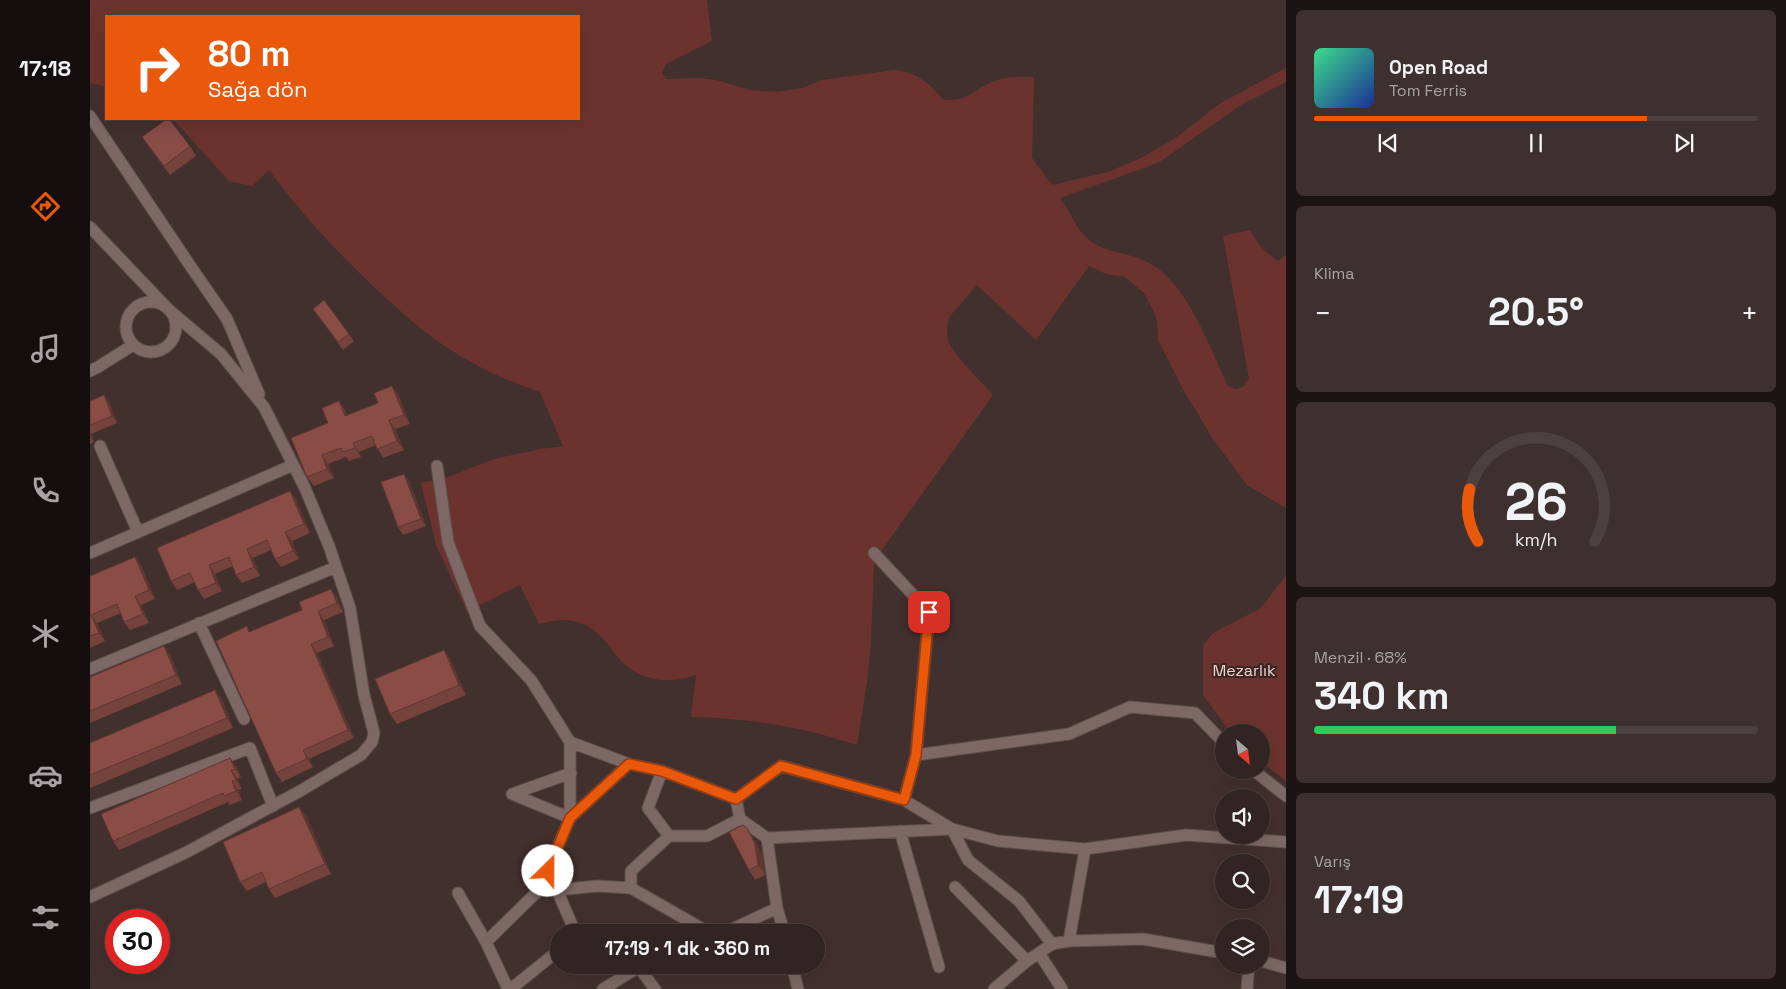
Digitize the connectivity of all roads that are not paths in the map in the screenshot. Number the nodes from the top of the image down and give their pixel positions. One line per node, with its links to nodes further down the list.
1 (90, 116): 6 (street)
2 (90, 227): 3 (street)
3 (169, 310): 4 (street); 4 (street); 6 (street)
4 (133, 345): 5 (street)
5 (90, 370)
6 (264, 407): 8 (street)
7 (100, 446): 10 (street)
8 (293, 465): 10 (street); 13 (street)
9 (437, 466): 18 (street)
10 (138, 532): 11 (street)
11 (90, 553)
12 (874, 553): 19 (street)
13 (336, 567): 14 (street); 27 (street)
14 (199, 623): 15 (street); 16 (street)
15 (90, 669)
16 (244, 719)
17 (1215, 734): 19 (street)
18 (570, 742): 20 (street); 22 (street)
19 (916, 755): 26 (street)
20 (629, 764): 21 (street); 29 (street)
21 (662, 771): 25 (street); 33 (street)
22 (571, 773): 29 (street); 29 (street)
23 (1264, 779): 24 (street)
24 (1286, 796)
25 (736, 799): 26 (street); 30 (street)
26 (904, 800): 31 (street)
27 (273, 806): 28 (street); 42 (street)
28 (90, 808)
29 (570, 818): 39 (street)
30 (740, 820): 33 (street); 34 (street)
31 (952, 829): 32 (street); 36 (street); 50 (street)
32 (900, 831): 34 (street); 56 (street)
33 (669, 836): 38 (street)
34 (767, 838): 43 (street)
35 (1286, 842): 36 (street)
36 (1085, 849): 48 (street)
37 (955, 887): 54 (street)
38 (630, 888): 40 (street); 45 (street)
39 (540, 889): 40 (street); 49 (street)
40 (556, 890): 44 (street)
41 (458, 893): 49 (street)
42 (90, 897)
43 (777, 908): 46 (street); 47 (street)
44 (571, 924)
45 (694, 924)
46 (743, 924)
47 (782, 924)
48 (1069, 941): 50 (street); 51 (street)
49 (486, 942): 62 (street)
50 (1052, 944): 52 (street)
51 (1215, 951)
52 (1039, 953): 54 (street); 67 (street)
53 (550, 957): 62 (street)
54 (1027, 962): 66 (street)
55 (1270, 964): 57 (street)
56 (939, 967)
57 (1286, 968)
58 (626, 974): 63 (street)
59 (644, 974): 64 (street)
60 (794, 974): 65 (street)
61 (1248, 974): 68 (street)
62 (509, 989)
63 (603, 989)
64 (655, 989)
65 (798, 989)
66 (994, 989)
67 (1062, 989)
68 (1247, 989)

